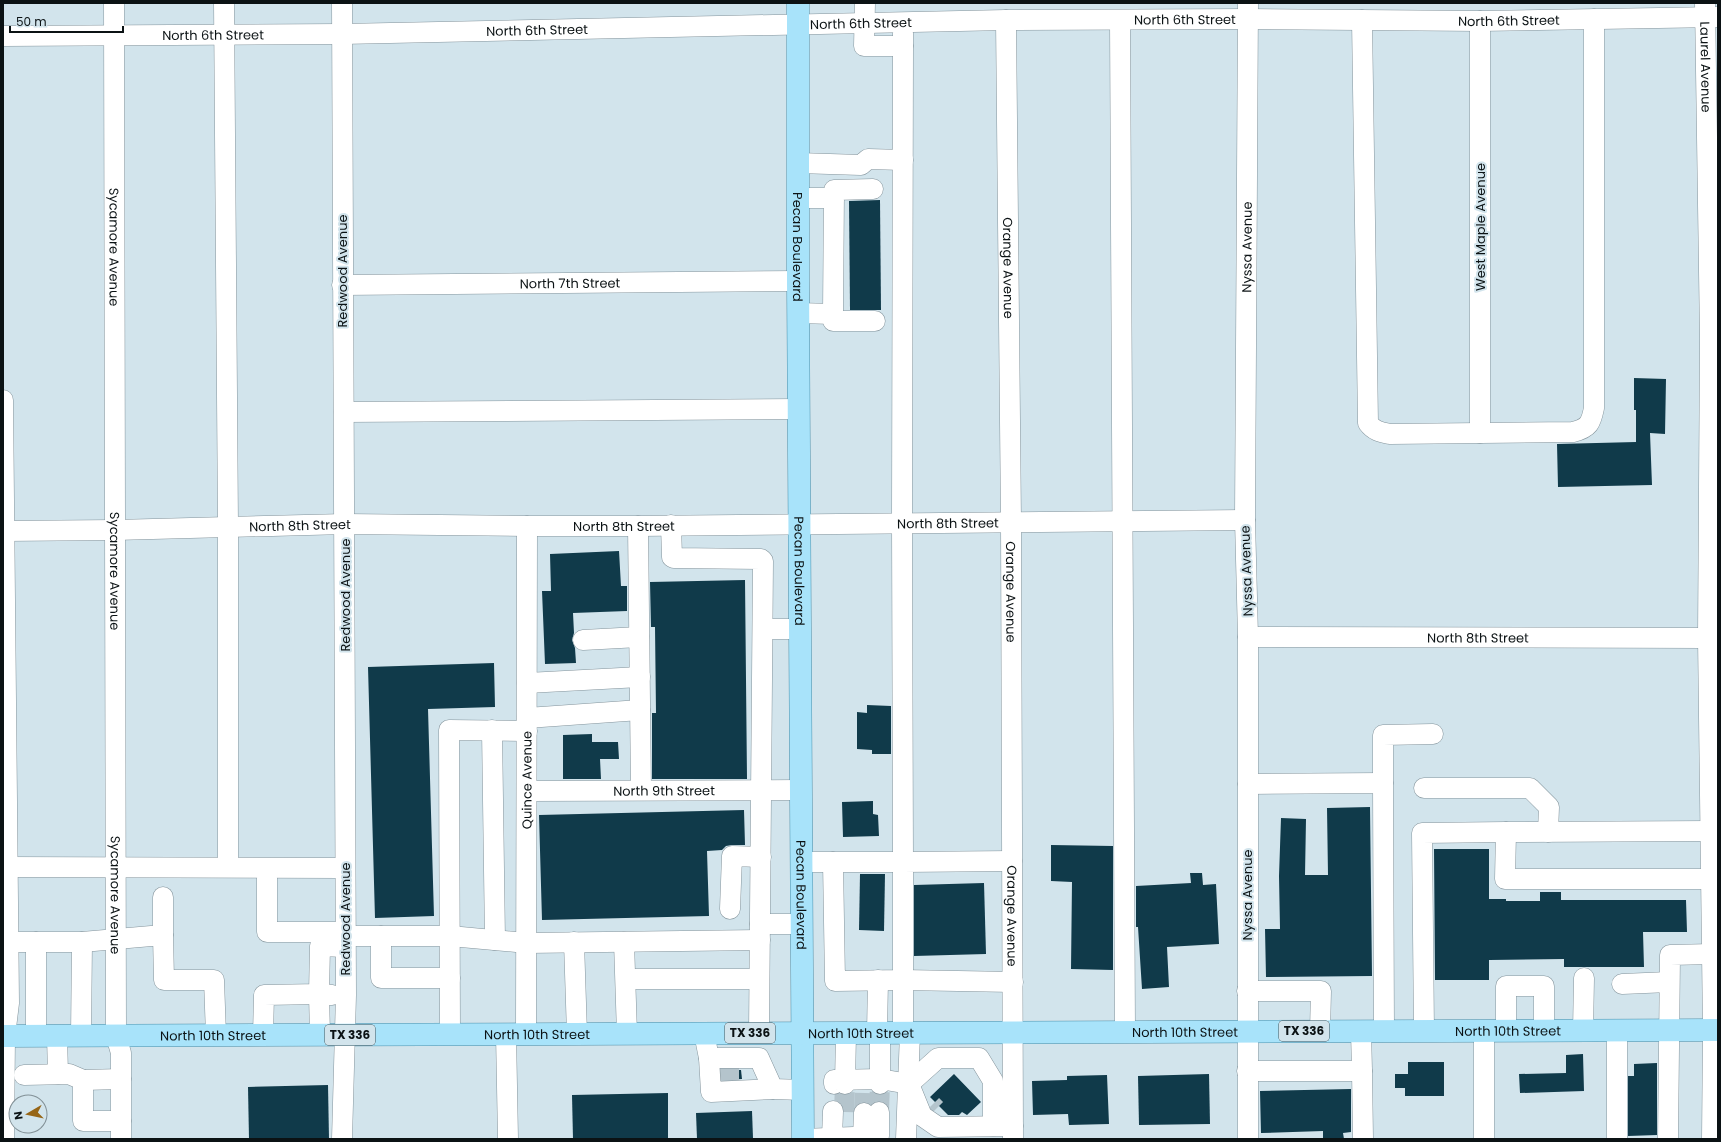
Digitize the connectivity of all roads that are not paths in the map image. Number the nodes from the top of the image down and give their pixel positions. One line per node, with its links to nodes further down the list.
1 (114, 3): 19 (street, Sycamore Avenue)
2 (224, 3): 17 (street)
3 (342, 3): 16 (street, Redwood Avenue)
4 (798, 3): 15 (main road, Pecan Boulevard)
5 (865, 3): 14 (street)
6 (1248, 11): 10 (street, North 6th Street); 11 (street, North 6th Street); 36 (street, Nyssa Avenue)
7 (1710, 13): 8 (street, North 6th Street); 31 (street, Laurel Avenue)
8 (1594, 19): 12 (street, North 6th Street); 35 (street)
9 (1006, 20): 10 (street, North 6th Street); 13 (street, North 6th Street); 37 (street, Orange Avenue)
10 (1120, 20): 38 (street)
11 (1362, 20): 12 (street, North 6th Street); 35 (street)
12 (1480, 21): 35 (street, West Maple Avenue)
13 (903, 23): 14 (street, North 6th Street); 20 (street)
14 (864, 24): 15 (street, North 6th Street); 20 (street)
15 (798, 26): 16 (street, North 6th Street); 22 (main road, Pecan Boulevard)
16 (342, 34): 17 (street, North 6th Street); 27 (street, Redwood Avenue)
17 (224, 35): 19 (street, North 6th Street); 45 (street)
18 (3, 36): 19 (street, North 6th Street)
19 (114, 36): 47 (street, Sycamore Avenue)
20 (903, 46): 21 (street)
21 (903, 160): 22 (street); 39 (street)
22 (798, 163): 24 (main road, Pecan Boulevard)
23 (873, 188): 25 (street)
24 (798, 198): 25 (street); 26 (main road, Pecan Boulevard)
25 (834, 198): 29 (street)
26 (798, 281): 27 (street, North 7th Street); 28 (main road, Pecan Boulevard)
27 (342, 285): 34 (street, Redwood Avenue)
28 (798, 313): 29 (street); 33 (main road, Pecan Boulevard)
29 (833, 314): 30 (street)
30 (875, 321)
31 (1714, 338): 46 (street, Laurel Avenue)
32 (3, 400): 48 (street)
33 (799, 409): 34 (street); 41 (main road, Pecan Boulevard)
34 (344, 412): 40 (street, Redwood Avenue)
35 (1480, 433)
36 (1245, 520): 38 (street, North 8th Street); 51 (street, Nyssa Avenue)
37 (1011, 521): 38 (street, North 8th Street); 39 (street, North 8th Street); 72 (street, Orange Avenue)
38 (1122, 521): 123 (street)
39 (902, 522): 41 (street, North 8th Street); 75 (street)
40 (345, 524): 43 (street, North 8th Street); 45 (street, North 8th Street); 79 (street, Redwood Avenue)
41 (799, 524): 42 (street, North 8th Street); 50 (main road, Pecan Boulevard)
42 (671, 525): 44 (street, North 8th Street); 49 (street)
43 (526, 526): 44 (street, North 8th Street); 56 (street, Quince Avenue)
44 (638, 526): 52 (street)
45 (228, 527): 47 (street, North 8th Street); 78 (street)
46 (1713, 528): 53 (street, Laurel Avenue)
47 (115, 530): 48 (street, North 8th Street); 77 (street, Sycamore Avenue)
48 (4, 531): 76 (street)
49 (762, 629): 50 (street); 65 (street)
50 (800, 629): 66 (main road, Pecan Boulevard)
51 (1248, 637): 53 (street, North 8th Street); 62 (street, Nyssa Avenue)
52 (639, 638): 54 (street); 55 (street)
53 (1708, 638): 68 (street, Laurel Avenue)
54 (583, 640)
55 (640, 677): 56 (street); 57 (street)
56 (527, 683): 58 (street, Quince Avenue)
57 (640, 710): 58 (street); 64 (street)
58 (527, 724): 59 (street); 67 (street, Quince Avenue)
59 (492, 730): 88 (street); 91 (street)
60 (1433, 734): 61 (street)
61 (1383, 783): 62 (street); 117 (street)
62 (1248, 784): 109 (street, Nyssa Avenue)
63 (1424, 788): 70 (street)
64 (641, 790): 65 (street, North 9th Street); 67 (street, North 9th Street)
65 (762, 790): 66 (street, North 9th Street); 71 (street)
66 (800, 790): 73 (main road, Pecan Boulevard)
67 (528, 791): 97 (street, Quince Avenue)
68 (1710, 831): 70 (street); 81 (street, Laurel Avenue)
69 (1506, 832): 70 (street); 81 (street); 118 (street)
70 (1548, 832)
71 (761, 857): 83 (street); 85 (street)
72 (1012, 861): 75 (street); 105 (street, Orange Avenue)
73 (801, 862): 74 (street); 84 (main road, Pecan Boulevard)
74 (833, 862): 75 (street); 103 (street)
75 (903, 862): 104 (street)
76 (5, 867): 77 (street); 92 (street)
77 (116, 867): 78 (street); 90 (street, Sycamore Avenue)
78 (228, 868): 79 (street)
79 (345, 868): 89 (street, Redwood Avenue)
80 (267, 878): 89 (street)
81 (1711, 879): 98 (street, Laurel Avenue)
82 (163, 897): 86 (street)
83 (730, 909)
84 (802, 924): 85 (street); 126 (main road, Pecan Boulevard)
85 (760, 932): 96 (street); 102 (street)
86 (163, 935): 90 (street); 137 (street)
87 (381, 936): 88 (street); 89 (street); 99 (street)
88 (450, 936): 91 (street); 99 (street)
89 (345, 938): 110 (street); 111 (street, Redwood Avenue)
90 (117, 940): 94 (street); 145 (street, Sycamore Avenue)
91 (494, 940): 97 (street)
92 (8, 942): 93 (street); 141 (street)
93 (36, 942): 94 (street); 142 (street)
94 (82, 942): 144 (street)
95 (574, 942): 96 (street); 97 (street); 134 (street)
96 (624, 942): 101 (street)
97 (527, 943): 133 (street, Quince Avenue)
98 (1712, 954): 106 (street); 108 (street, Laurel Avenue)
99 (450, 978): 132 (street)
100 (1584, 978): 122 (street)
101 (626, 979): 102 (street); 135 (street)
102 (759, 979): 125 (street)
103 (878, 980): 104 (street); 128 (street)
104 (903, 980): 105 (street); 129 (street)
105 (1013, 982): 131 (street, Orange Avenue)
106 (1669, 982): 107 (street); 113 (street)
107 (1622, 984)
108 (1715, 985): 114 (street, Laurel Avenue)
109 (1247, 991): 115 (street); 124 (street, Nyssa Avenue)
110 (319, 994): 111 (street); 138 (street); 139 (street)
111 (346, 995): 140 (street, Redwood Avenue)
112 (1617, 1030): 113 (main road, North 10th Street / TX 336); 122 (main road, North 10th Street / TX 336); 176 (street)
113 (1669, 1030): 114 (main road, North 10th Street / TX 336); 177 (street)
114 (1715, 1030): 178 (street, Laurel Avenue)
115 (1320, 1031): 116 (main road, North 10th Street / TX 336); 124 (main road, North 10th Street / TX 336)
116 (1361, 1031): 117 (main road, North 10th Street / TX 336); 150 (street)
117 (1384, 1031): 118 (main road, North 10th Street / TX 336)
118 (1424, 1031): 119 (main road, North 10th Street / TX 336)
119 (1484, 1031): 120 (main road, North 10th Street / TX 336); 175 (street)
120 (1506, 1031): 121 (main road, North 10th Street / TX 336); 121 (street)
121 (1544, 1031): 122 (main road, North 10th Street / TX 336)
122 (1583, 1031)
123 (1125, 1032): 124 (main road, North 10th Street / TX 336); 131 (main road, North 10th Street / TX 336)
124 (1247, 1032): 149 (street, Nyssa Avenue)
125 (759, 1033): 126 (main road, North 10th Street / TX 336); 136 (main road, North 10th Street / TX 336)
126 (803, 1033): 127 (main road, North 10th Street / TX 336); 160 (main road, Pecan Boulevard)
127 (846, 1033): 128 (main road, North 10th Street / TX 336); 157 (street)
128 (879, 1033): 129 (main road, North 10th Street / TX 336); 157 (street)
129 (906, 1033): 130 (main road, North 10th Street / TX 336); 159 (street)
130 (964, 1033): 131 (main road, North 10th Street / TX 336); 147 (street)
131 (1013, 1033): 148 (street, Orange Avenue)
132 (450, 1034): 133 (main road, North 10th Street / TX 336); 140 (main road, North 10th Street / TX 336)
133 (516, 1034): 134 (main road, North 10th Street / TX 336); 170 (street, Quince Avenue)
134 (577, 1034): 135 (main road, North 10th Street / TX 336)
135 (627, 1034): 136 (main road, North 10th Street / TX 336)
136 (704, 1034): 146 (street)
137 (216, 1035): 138 (main road, North 10th Street / TX 336); 145 (main road, North 10th Street / TX 336)
138 (263, 1035): 139 (main road, North 10th Street / TX 336)
139 (320, 1035): 140 (main road, North 10th Street / TX 336)
140 (345, 1035): 169 (street, Redwood Avenue)
141 (4, 1036): 142 (main road, North 10th Street / TX 336); 168 (street)
142 (36, 1036): 143 (main road, North 10th Street / TX 336)
143 (57, 1036): 144 (main road, North 10th Street / TX 336); 154 (street)
144 (81, 1036): 145 (main road, North 10th Street / TX 336)
145 (116, 1036): 155 (street, Sycamore Avenue)
146 (708, 1058): 152 (street); 152 (street)
147 (964, 1058): 151 (street); 159 (street)
148 (1013, 1071): 151 (street); 166 (street, Orange Avenue)
149 (1247, 1071): 150 (street); 173 (street, Nyssa Avenue)
150 (1362, 1071): 174 (street)
151 (988, 1072): 163 (street)
152 (729, 1073): 158 (street); 158 (street)
153 (24, 1074): 154 (street)
154 (58, 1074): 156 (street)
155 (121, 1079): 156 (street); 165 (street, Sycamore Avenue)
156 (83, 1080): 165 (street)
157 (872, 1081): 159 (street)
158 (773, 1089): 160 (street)
159 (911, 1089): 164 (street); 164 (street); 172 (street)
160 (803, 1090): 171 (main road, Pecan Boulevard)
161 (838, 1112): 167 (street)
162 (872, 1112): 167 (street)
163 (994, 1126): 164 (street); 166 (street)
164 (952, 1127)
165 (121, 1130)
166 (1013, 1133)
167 (838, 1138): 171 (street)
168 (4, 1139)
169 (342, 1139)
170 (508, 1139)
171 (803, 1139)
172 (906, 1139)
173 (1248, 1139)
174 (1363, 1139)
175 (1484, 1139)
176 (1617, 1139)
177 (1668, 1139)
178 (1712, 1139)

